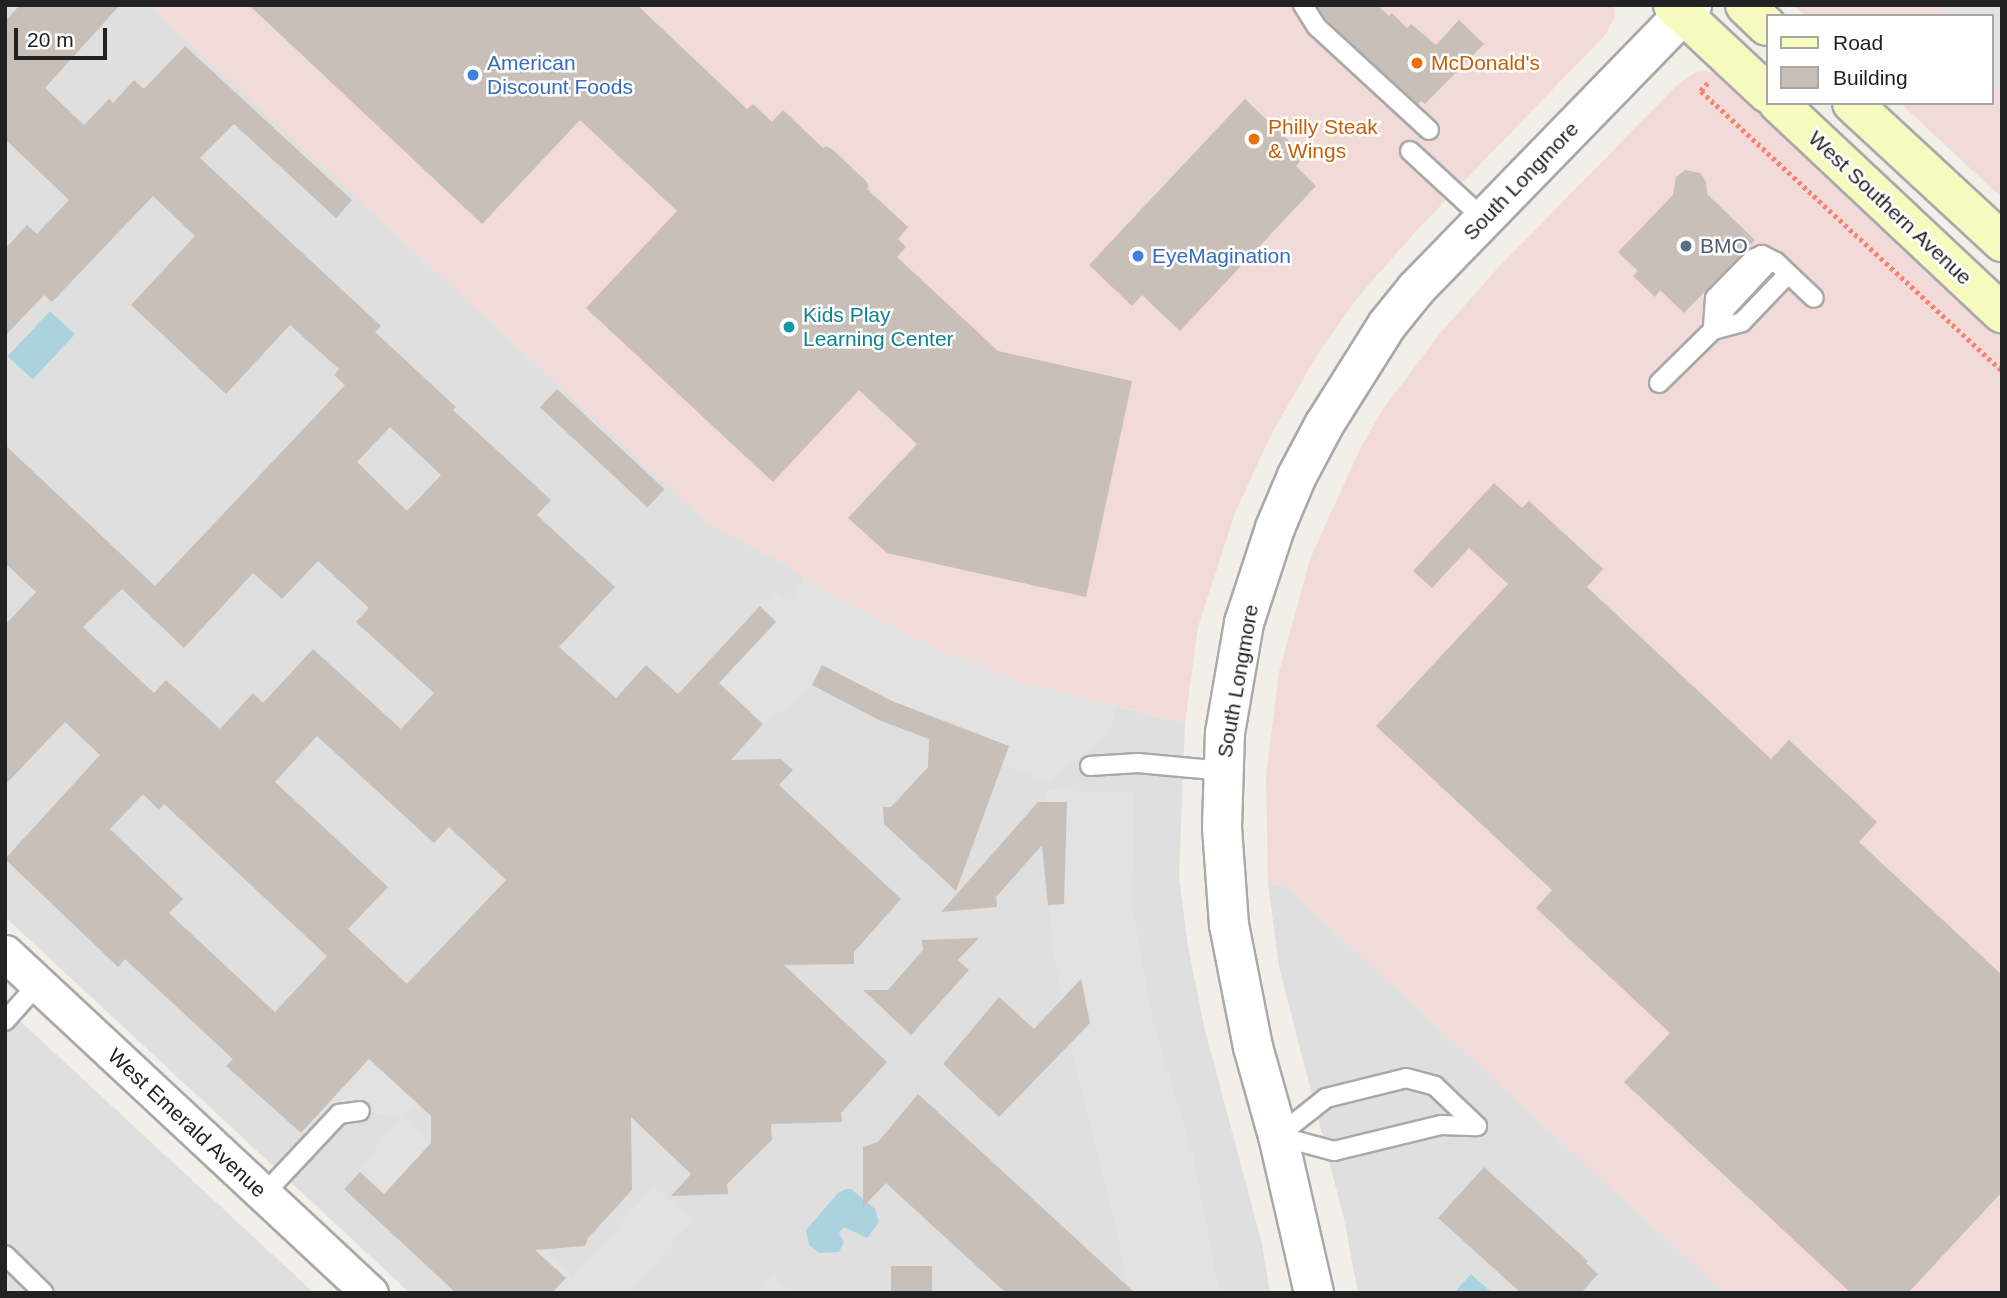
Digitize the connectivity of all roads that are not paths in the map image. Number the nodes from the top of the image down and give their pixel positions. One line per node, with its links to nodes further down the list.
1 (1303, 5): 8 (lane)
2 (1745, 5): 4 (main road)
3 (1683, 8): 5 (main road); 10 (street, South Longmore)
4 (1766, 25)
5 (1766, 92)
6 (1780, 105): 13 (main road, West Southern Avenue)
7 (1854, 105): 11 (main road)
8 (1429, 130)
9 (1410, 150): 10 (lane)
10 (1484, 219): 16 (street, South Longmore)
11 (2002, 242)
12 (1814, 298): 14 (lane)
13 (2002, 313)
14 (1660, 383)
15 (1090, 766): 16 (lane)
16 (1224, 771): 21 (street, South Longmore)
17 (5, 953): 18 (street, West Emerald Avenue)
18 (38, 984): 19 (lane); 22 (street, West Emerald Avenue)
19 (5, 1021)
20 (360, 1111): 22 (lane)
21 (1278, 1136): 21 (lane); 26 (street, South Longmore)
22 (264, 1194): 24 (street, West Emerald Avenue)
23 (5, 1255): 25 (lane)
24 (367, 1292)
25 (44, 1293)
26 (1314, 1293)

